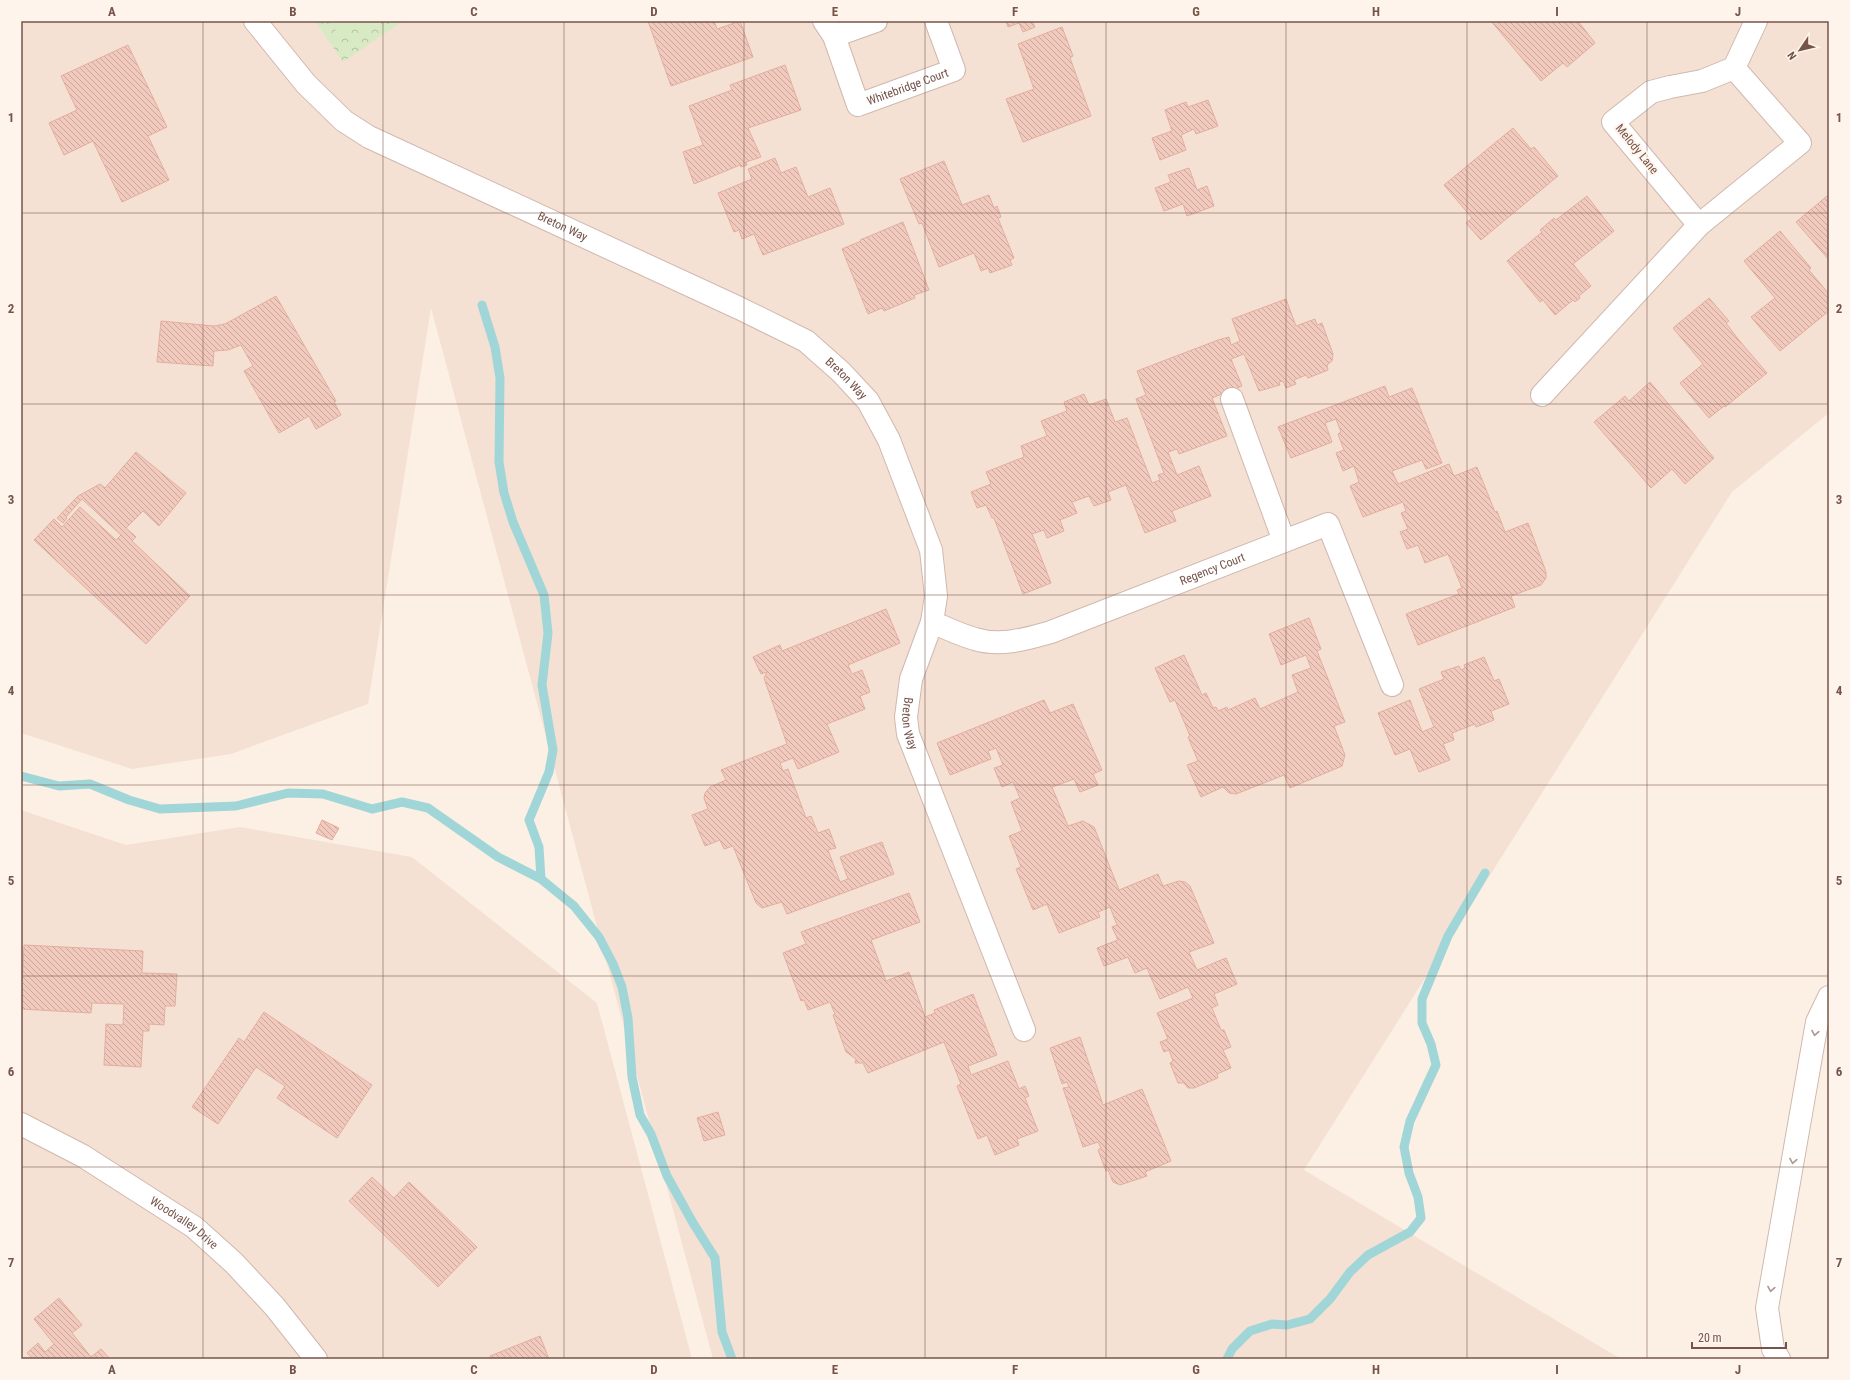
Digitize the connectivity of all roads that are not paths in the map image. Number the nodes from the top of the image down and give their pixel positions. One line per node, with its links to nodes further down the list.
1 (255, 21): 11 (street, Breton Way)
2 (876, 21): 5 (street, Whitebridge Court)
3 (936, 21): 5 (street, Whitebridge Court)
4 (1756, 21): 6 (street)
5 (829, 28)
6 (1734, 68): 7 (street); 7 (street, Melody Lane)
7 (1699, 225): 8 (street)
8 (1542, 395)
9 (1232, 399): 10 (street)
10 (1284, 542): 11 (street, Regency Court); 12 (street, Regency Court)
11 (932, 622): 14 (street, Breton Way)
12 (1392, 685)
13 (1829, 997): 17 (street, one-way to 17)
14 (1024, 1030)
15 (21, 1124): 16 (street, Woodvalley Drive)
16 (316, 1359)
17 (1779, 1359)

